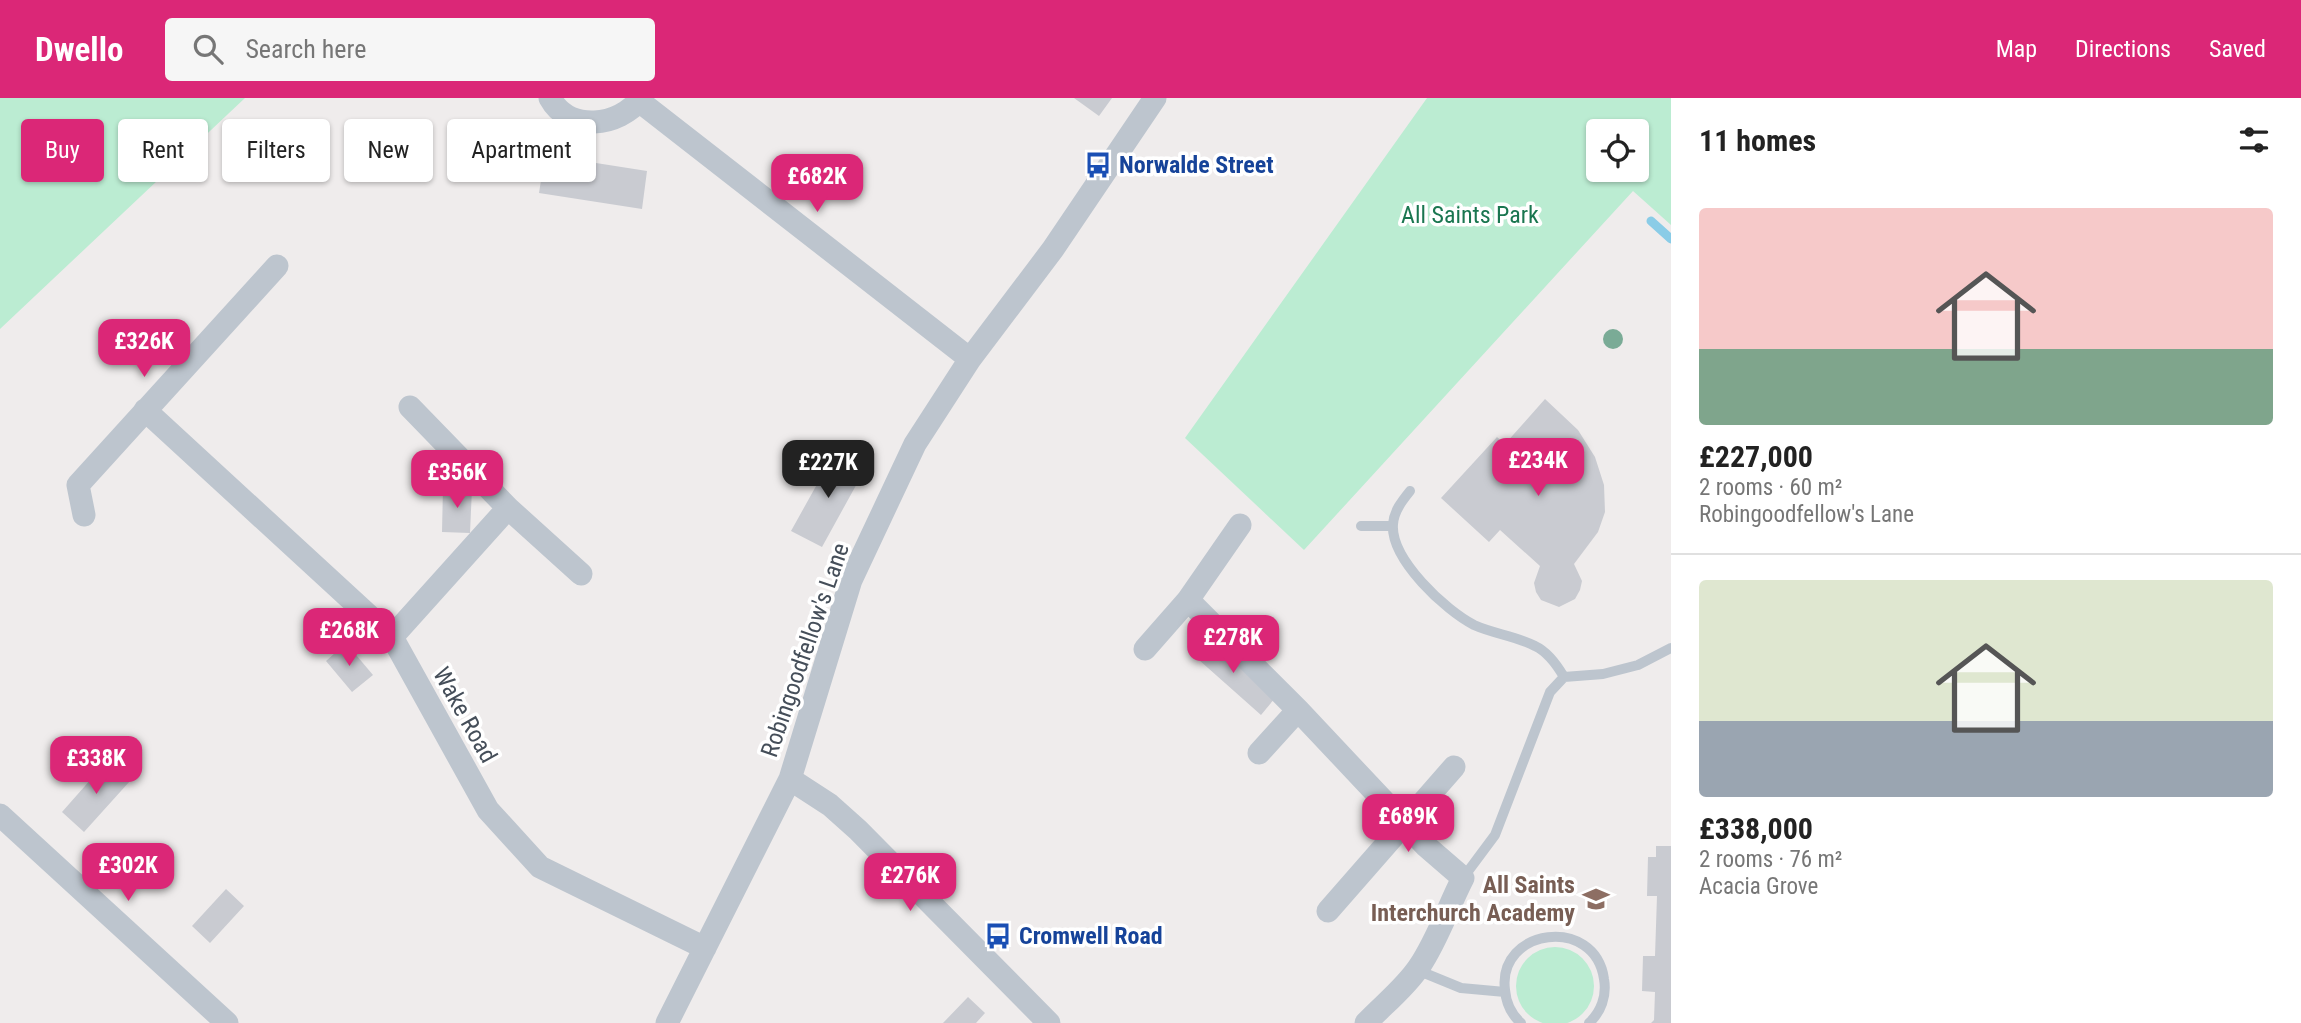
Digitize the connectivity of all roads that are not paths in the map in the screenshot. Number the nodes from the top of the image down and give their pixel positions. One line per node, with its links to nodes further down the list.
1 (550, 98): 3 (street)
2 (1156, 98): 5 (street, Robingoodfellow's Lane)
3 (640, 99): 5 (street)
4 (277, 266): 7 (street)
5 (970, 359): 23 (street, Robingoodfellow's Lane)
6 (410, 407): 9 (street)
7 (145, 410): 10 (street); 16 (street, Wake Road)
8 (1410, 491): 13 (lane)
9 (508, 508): 14 (street); 16 (street)
10 (84, 514)
11 (1240, 525): 15 (street)
12 (1361, 526): 13 (lane)
13 (1393, 526): 19 (lane)
14 (581, 574)
15 (1188, 600): 18 (street); 20 (street)
16 (392, 638): 28 (street, Wake Road)
17 (1671, 648): 19 (lane)
18 (1145, 649)
19 (1564, 677): 26 (lane)
20 (1298, 710): 21 (street); 25 (street)
21 (1259, 753)
22 (1454, 767): 25 (street)
23 (790, 779): 28 (street, Robingoodfellow's Lane); 33 (street)
24 (0, 814): 31 (street)
25 (1405, 824): 26 (street); 27 (street)
26 (1463, 878): 29 (street)
27 (1328, 911)
28 (705, 948): 32 (street, Robingoodfellow's Lane)
29 (1417, 970): 30 (lane); 34 (street)
30 (1505, 992): 35 (lane); 36 (lane)
31 (227, 1023)
32 (667, 1023)
33 (1049, 1023)
34 (1366, 1023)
35 (1521, 1023)
36 (1589, 1023)

